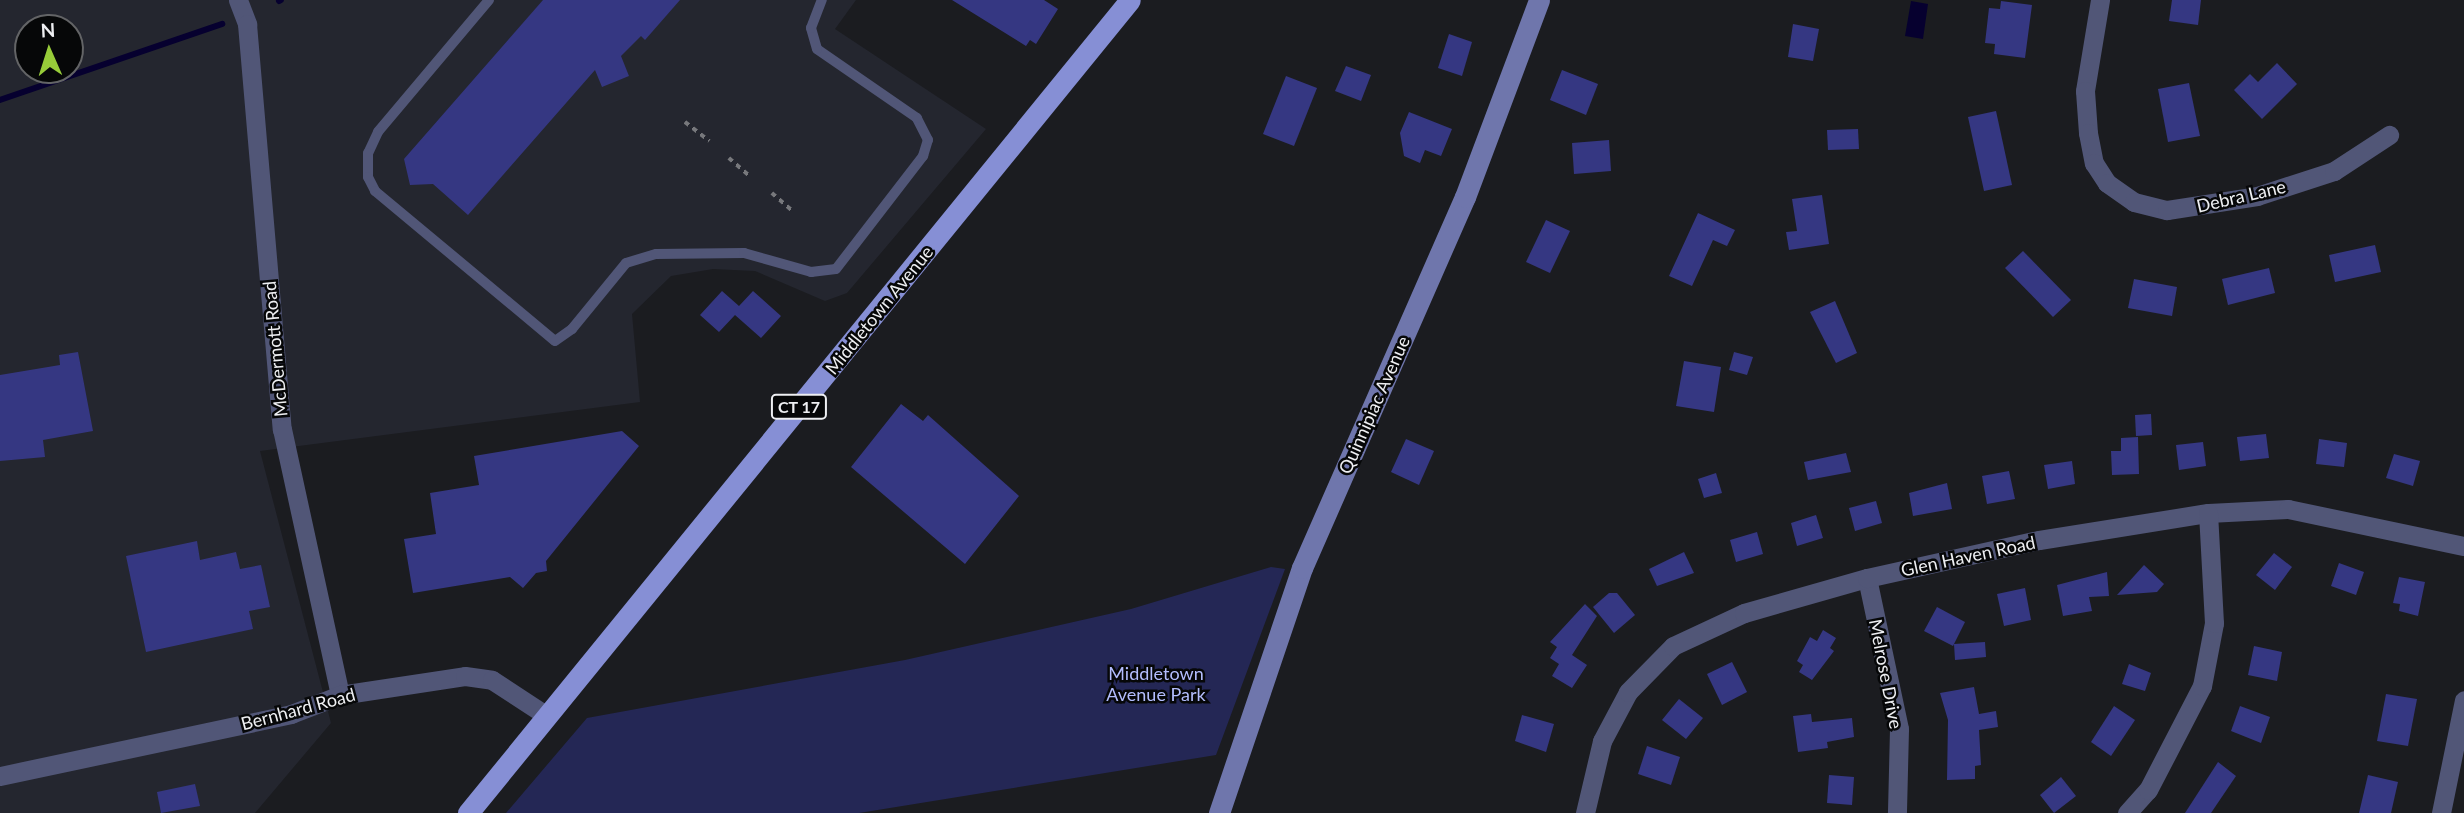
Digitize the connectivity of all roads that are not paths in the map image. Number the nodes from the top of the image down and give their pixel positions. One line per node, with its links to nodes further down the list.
1 (238, 0): 11 (street, McDermott Road)
2 (489, 0): 3 (lane)
3 (822, 0)
4 (1129, 0): 13 (main road, Middletown Avenue / CT 17)
5 (1539, 0): 16 (main road, Quinnipiac Avenue)
6 (2100, 0): 7 (street, Debra Lane)
7 (2389, 135)
8 (2208, 513): 9 (street, Glen Haven Road); 10 (street, Glen Haven Road); 19 (street)
9 (2464, 546)
10 (1867, 578): 17 (street, Glen Haven Road); 18 (street, Melrose Drive)
11 (340, 695): 13 (street, Bernhard Road); 14 (street, Bernhard Road)
12 (2464, 699): 20 (street)
13 (547, 716): 15 (main road, Middletown Avenue / CT 17)
14 (0, 775)
15 (468, 813)
16 (1219, 813)
17 (1584, 813)
18 (1897, 813)
19 (2127, 813)
20 (2441, 813)

